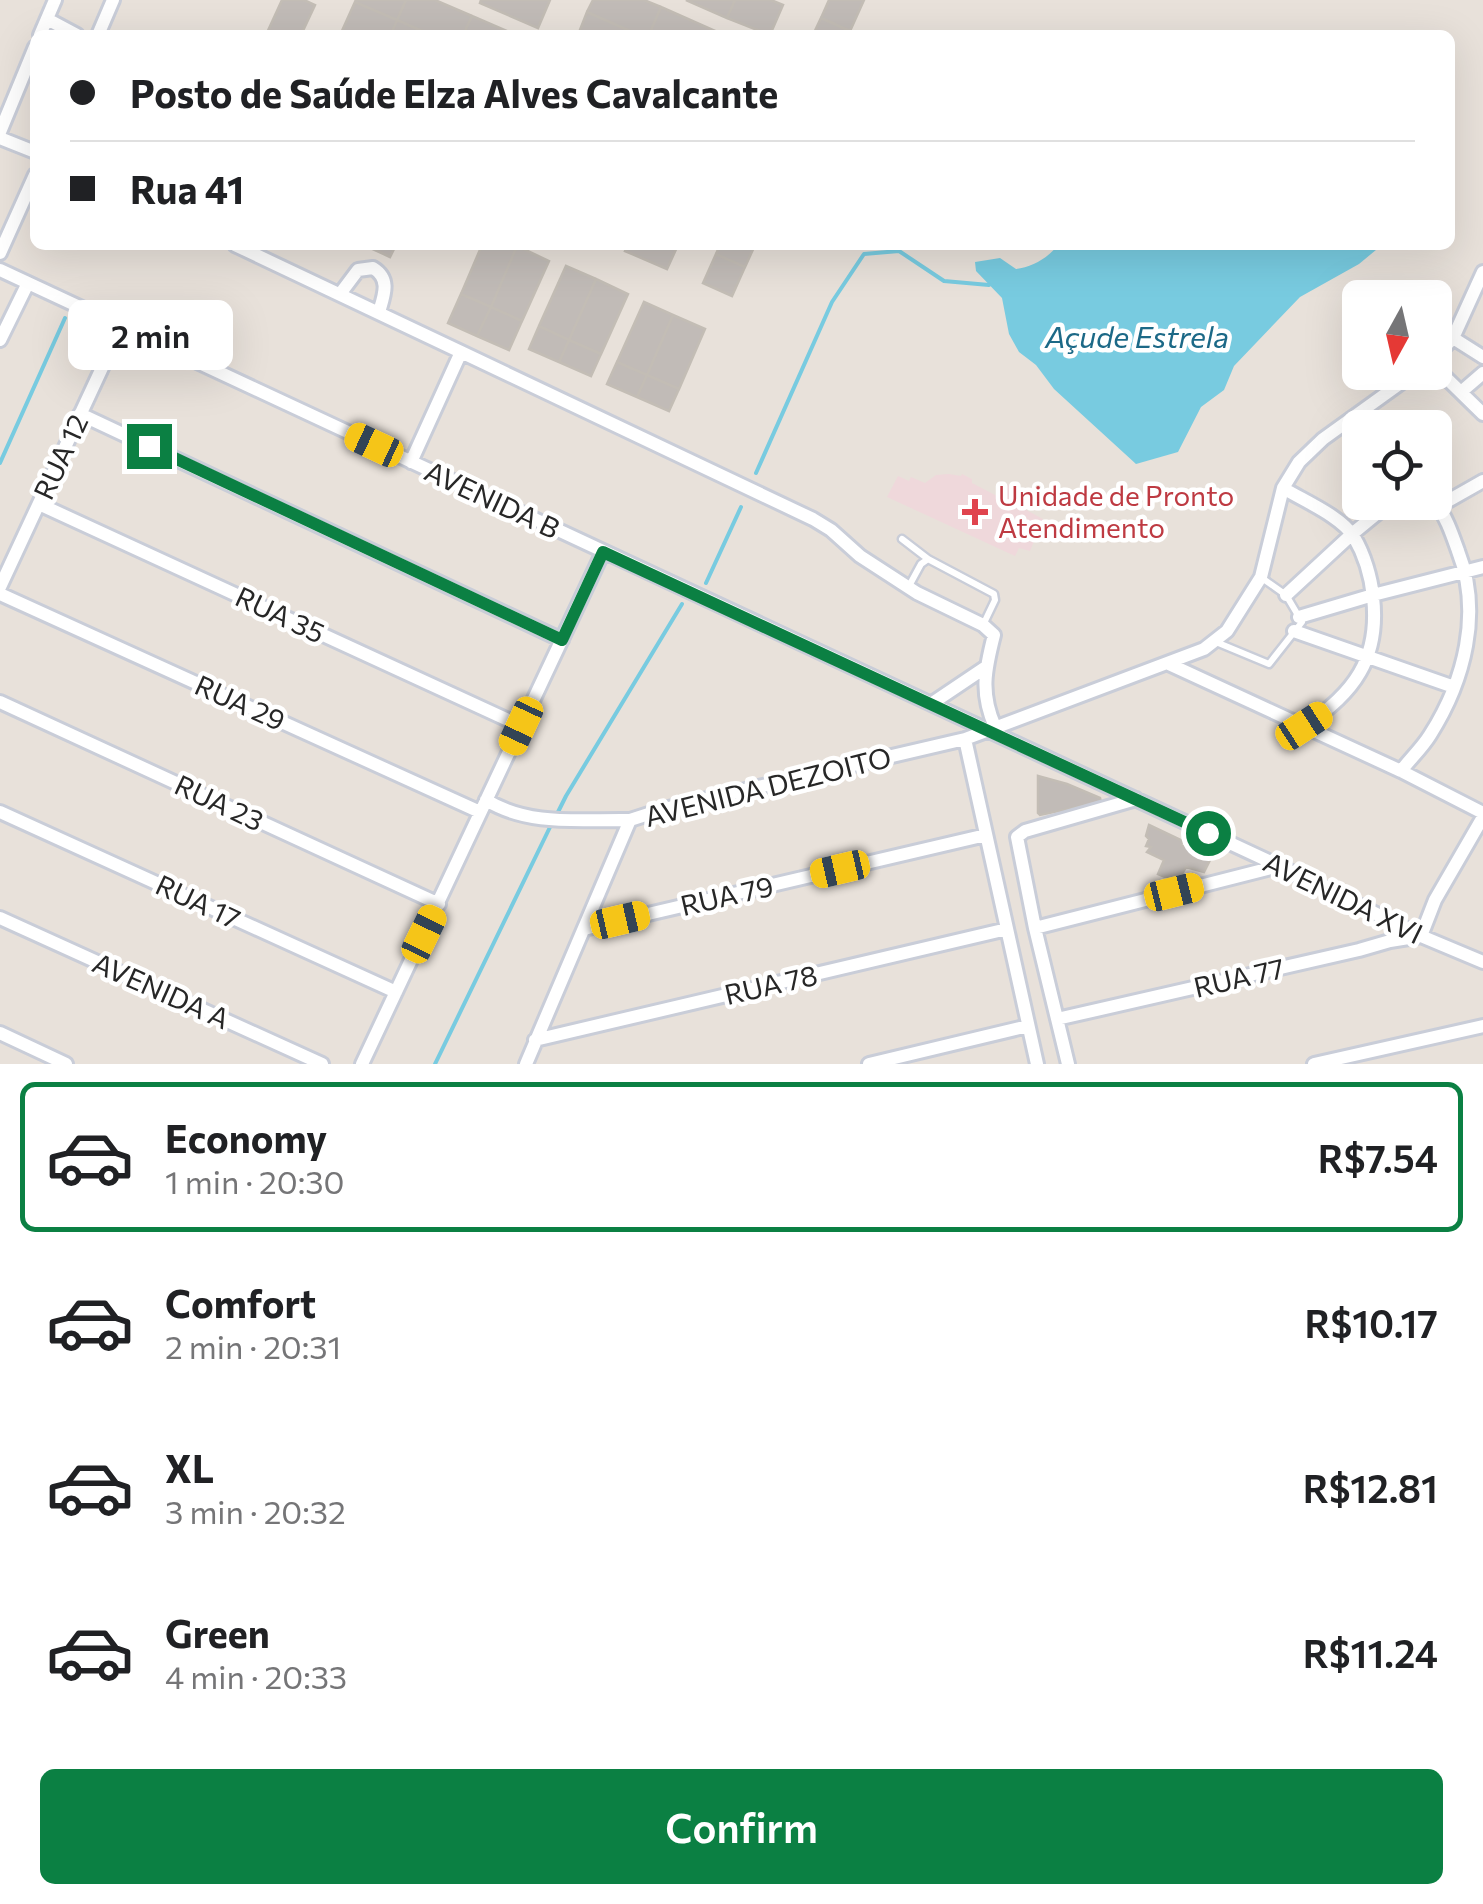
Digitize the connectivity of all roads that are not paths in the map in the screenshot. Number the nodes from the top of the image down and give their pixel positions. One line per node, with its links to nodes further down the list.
1 (55, 0): 3 (street)
2 (113, 0): 6 (street)
3 (46, 19): 4 (street); 5 (street)
4 (42, 30)
5 (67, 30)
6 (100, 30)
7 (30, 60): 8 (street)
8 (0, 135): 9 (street)
9 (30, 150)
10 (30, 185): 12 (street)
11 (246, 250): 16 (street)
12 (0, 253)
13 (0, 270): 15 (street, AVENIDA B)
14 (1483, 272): 19 (street)
15 (28, 283): 18 (street, AVENIDA B); 20 (street)
16 (340, 294): 17 (street); 17 (street)
17 (380, 312): 21 (street)
18 (121, 327): 28 (street, RUA 12); 31 (street, AVENIDA B)
19 (1453, 338): 22 (street)
20 (0, 340)
21 (461, 352): 31 (street); 46 (street)
22 (1483, 357)
23 (1483, 373): 26 (street)
24 (1452, 384): 26 (street)
25 (1392, 390): 27 (street)
26 (1460, 392): 29 (street)
27 (1366, 410)
28 (80, 414): 35 (street, RUA 12); 53 (street)
29 (1483, 414)
30 (1342, 427): 33 (street)
31 (411, 462): 40 (street, AVENIDA B)
32 (1483, 481): 34 (street)
33 (1283, 488): 38 (street); 44 (street)
34 (1452, 496)
35 (39, 504): 45 (street, RUA 12); 63 (street, RUA 35)
36 (1370, 520): 38 (street)
37 (1444, 520): 43 (street)
38 (1352, 534): 48 (street); 49 (street)
39 (902, 539): 41 (lane)
40 (603, 552): 53 (street); 62 (street, AVENIDA B)
41 (928, 558): 46 (lane); 51 (lane)
42 (1483, 567): 43 (street)
43 (1466, 572): 49 (street); 55 (street)
44 (1261, 577): 48 (lane); 54 (street)
45 (0, 586)
46 (909, 587): 51 (street)
47 (0, 594): 69 (street, RUA 29)
48 (1286, 594): 50 (lane)
49 (1373, 595): 50 (street); 56 (street)
50 (1300, 617): 52 (lane)
51 (983, 625): 59 (street)
52 (1294, 631): 54 (lane); 56 (street)
53 (562, 640): 63 (street)
54 (1215, 642): 58 (street, AVENIDA DEZOITO)
55 (1465, 654): 57 (street); 60 (street)
56 (1369, 657): 60 (street); 64 (street)
57 (1483, 659)
58 (1169, 664): 64 (street); 65 (street, AVENIDA DEZOITO)
59 (986, 667): 62 (street); 65 (street)
60 (1454, 687): 67 (street)
61 (0, 702): 75 (street, RUA 23)
62 (931, 704): 65 (street, AVENIDA XVI)
63 (521, 726): 69 (street)
64 (1304, 726): 67 (street)
65 (991, 729): 66 (street, AVENIDA DEZOITO); 68 (street, AVENIDA XVI)
66 (964, 739): 72 (street, AVENIDA DEZOITO); 73 (street)
67 (1400, 771): 71 (street)
68 (1136, 800): 74 (street, AVENIDA XVI); 77 (street)
69 (483, 806): 72 (street, RUA 29); 75 (street)
70 (0, 812): 82 (street, RUA 17)
71 (1483, 815): 80 (street)
72 (630, 820): 78 (street, AVENIDA DEZOITO)
73 (986, 835): 78 (street, RUA 79); 79 (street)
74 (1279, 866): 77 (street); 80 (street, AVENIDA XVI)
75 (438, 904): 82 (street)
76 (0, 918): 89 (street, AVENIDA A)
77 (1035, 928): 83 (street)
78 (584, 929): 87 (street, AVENIDA DEZOITO)
79 (1006, 929): 84 (street); 87 (street, RUA 78)
80 (1421, 936): 81 (street, AVENIDA XVI); 83 (street, RUA 77)
81 (1483, 962)
82 (396, 992): 90 (street)
83 (1058, 1019): 94 (street)
84 (1028, 1026): 92 (street); 93 (street)
85 (1483, 1026): 95 (street)
86 (0, 1033): 88 (street)
87 (535, 1040): 91 (street, AVENIDA DEZOITO)
88 (66, 1064)
89 (322, 1064)
90 (362, 1064)
91 (526, 1064)
92 (869, 1064)
93 (1038, 1064)
94 (1068, 1064)
95 (1314, 1064)

